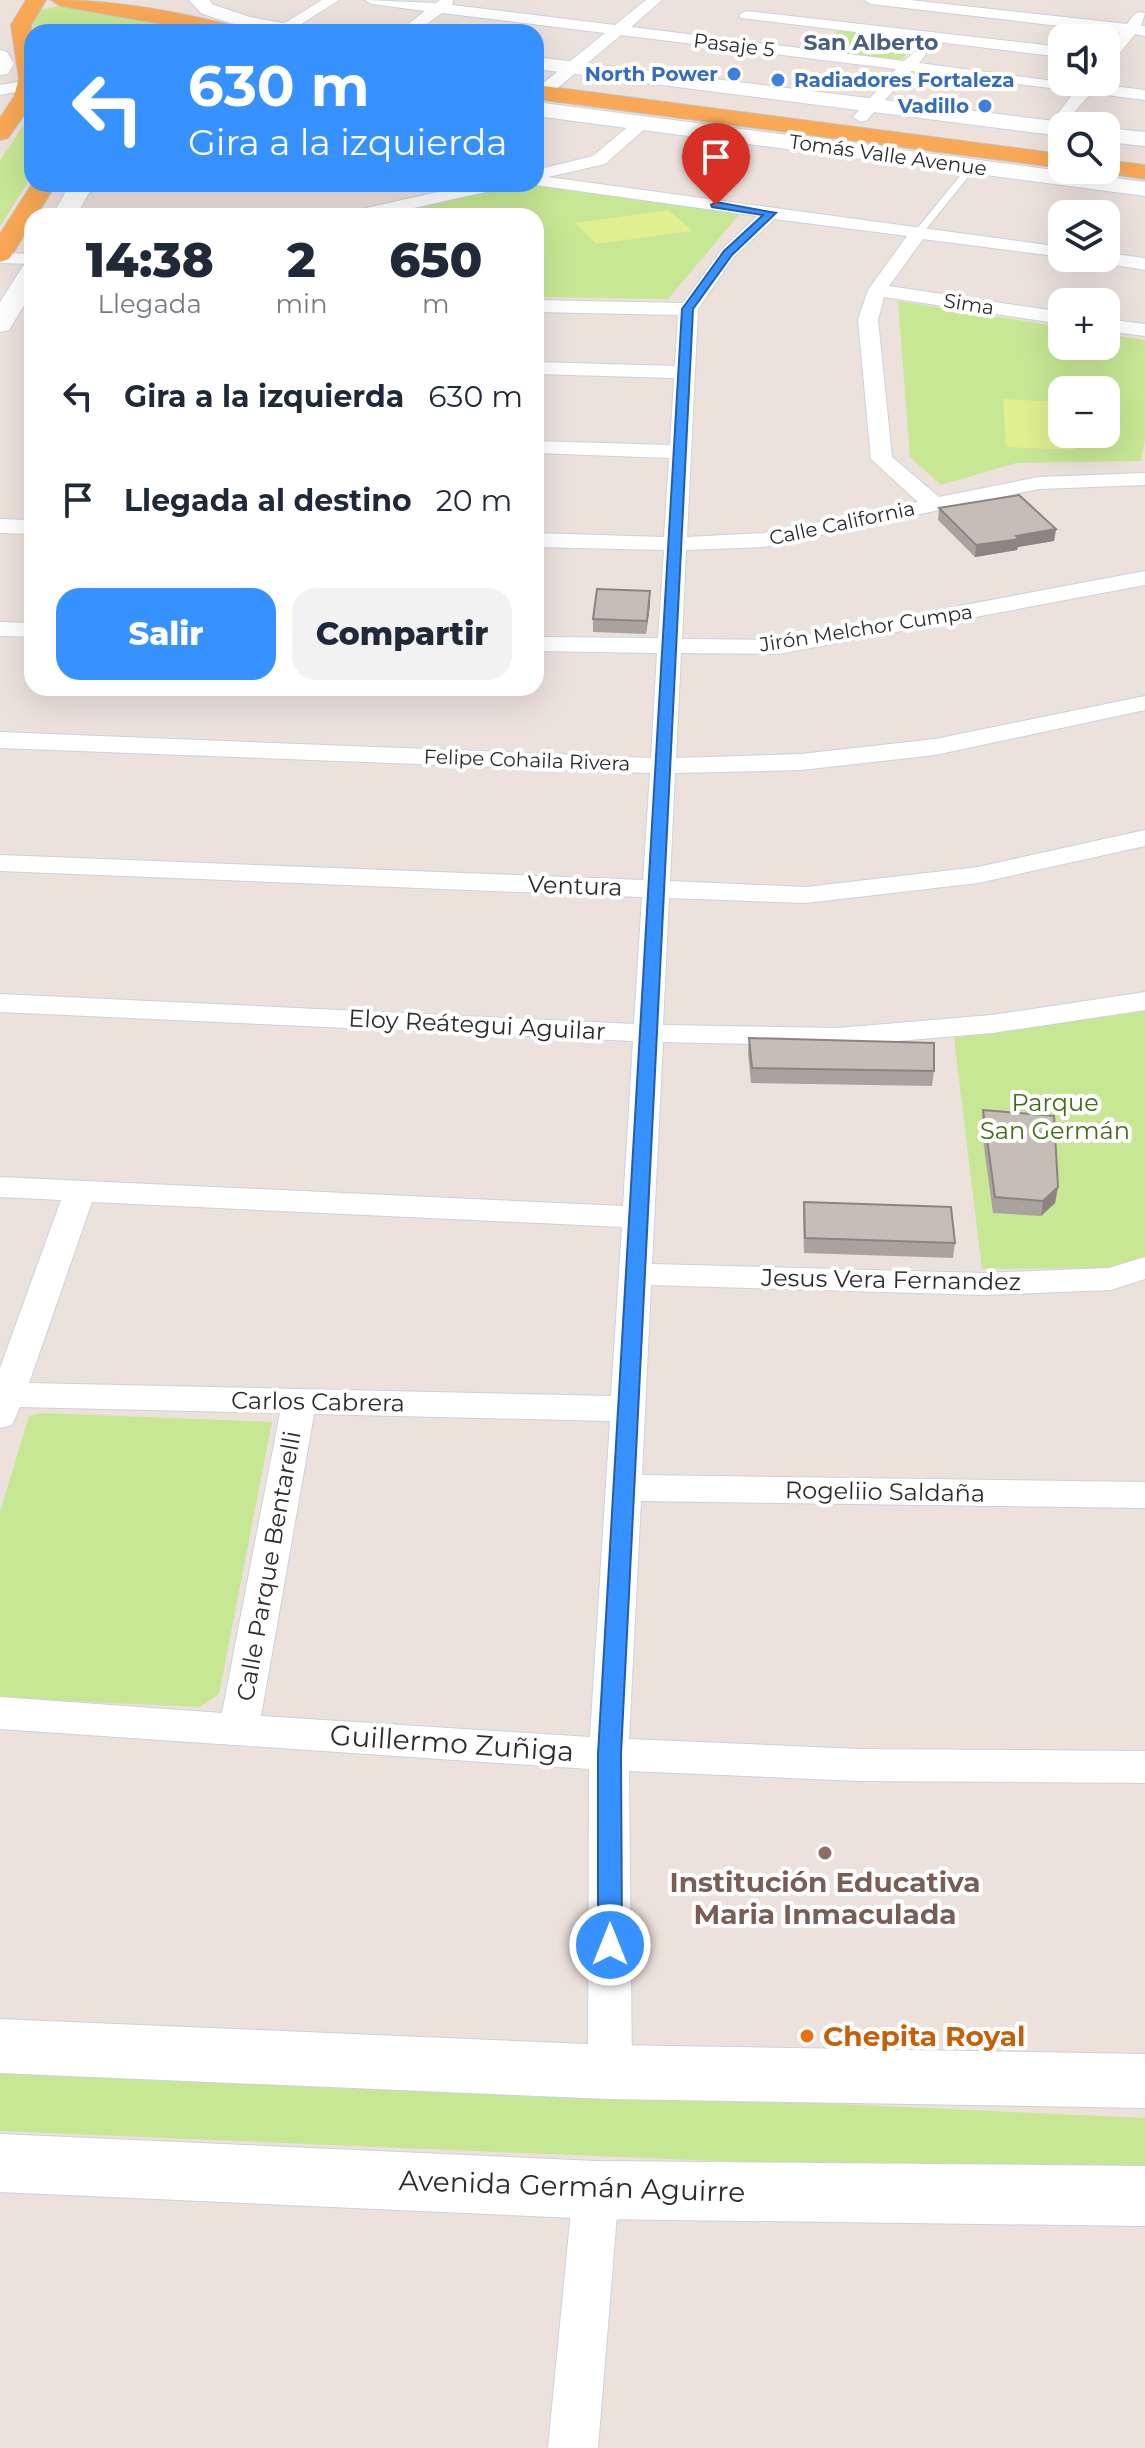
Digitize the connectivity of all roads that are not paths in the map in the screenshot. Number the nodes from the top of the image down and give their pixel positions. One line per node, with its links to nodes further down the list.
1 (36, 0): 22 (main road)
2 (61, 0): 14 (main road)
3 (332, 0): 17 (street)
4 (372, 0): 9 (street, Pasaje 5)
5 (622, 0): 8 (street)
6 (763, 0): 13 (street)
7 (871, 0): 11 (street)
8 (653, 2): 20 (street)
9 (444, 4): 18 (street); 20 (street, Pasaje 5)
10 (203, 5): 16 (main road)
11 (965, 5): 21 (street); 23 (street)
12 (1142, 5): 21 (street)
13 (746, 15): 19 (street); 24 (street)
14 (175, 17): 15 (main road)
15 (203, 24)
16 (252, 24)
17 (301, 24)
18 (417, 24)
19 (834, 25): 23 (street); 27 (street)
20 (618, 30): 24 (street, Pasaje 5); 33 (street)
21 (1138, 30): 25 (street)
22 (16, 37): 29 (main road)
23 (934, 37): 26 (street); 31 (street)
24 (714, 42): 27 (street, Pasaje 5)
25 (1120, 47)
26 (1048, 50)
27 (805, 54): 31 (street, Pasaje 5)
28 (0, 56): 32 (main road)
29 (24, 59)
30 (544, 65): 33 (main road, Tomás Valle Avenue)
31 (907, 66): 34 (street, Pasaje 5); 43 (street)
32 (0, 69)
33 (567, 72): 36 (main road, Tomás Valle Avenue); 43 (main road, Tomás Valle Avenue)
34 (1048, 81)
35 (24, 86): 37 (street)
36 (544, 88)
37 (0, 90)
38 (1120, 91): 41 (street, Pasaje 5)
39 (544, 94): 51 (main road)
40 (544, 95): 44 (main road, Tomás Valle Avenue)
41 (1145, 95)
42 (24, 97): 46 (main road)
43 (866, 111): 45 (main road, Tomás Valle Avenue)
44 (642, 123): 52 (street); 53 (main road, Tomás Valle Avenue)
45 (1048, 132)
46 (0, 133)
47 (1120, 136): 48 (main road)
48 (1145, 139)
49 (1120, 150): 50 (main road)
50 (1145, 153)
51 (1048, 159)
52 (599, 160): 56 (street); 59 (street)
53 (972, 167): 58 (main road, Tomás Valle Avenue); 64 (lane)
54 (1120, 169): 55 (main road)
55 (1145, 172)
56 (544, 176)
57 (544, 179): 59 (street)
58 (1145, 189)
59 (607, 190): 62 (street)
60 (461, 192): 61 (street)
61 (390, 208)
62 (771, 213): 64 (street); 73 (street)
63 (24, 217): 66 (main road)
64 (919, 232): 65 (street); 71 (street)
65 (1048, 250)
66 (0, 256): 67 (street)
67 (24, 258)
68 (1120, 260): 69 (street)
69 (1145, 264)
70 (24, 284): 75 (main road)
71 (877, 290): 74 (street, Sima); 83 (street)
72 (544, 306): 73 (street)
73 (688, 309): 79 (street)
74 (1048, 316)
75 (0, 324)
76 (1120, 327): 77 (street)
77 (1145, 330)
78 (544, 368): 79 (street)
79 (684, 372): 81 (street)
80 (544, 447): 81 (street)
81 (680, 452): 87 (street)
82 (1145, 479): 83 (street, Calle California)
83 (934, 504): 87 (street, Calle California)
84 (0, 526): 85 (street)
85 (24, 527)
86 (544, 540): 87 (street, Calle California)
87 (675, 544): 92 (street)
88 (1145, 578): 92 (street, Jirón Melchor Cumpa)
89 (24, 631): 90 (street)
90 (2, 634)
91 (544, 644): 92 (street, Jirón Melchor Cumpa)
92 (669, 647): 95 (street)
93 (1145, 703): 95 (street, Felipe Cohaila Rivera)
94 (0, 740): 95 (street, Felipe Cohaila Rivera)
95 (663, 766): 98 (street)
96 (1145, 838): 98 (street, Ventura)
97 (0, 863): 98 (street, Ventura)
98 (656, 889): 101 (street)
99 (1145, 1001): 101 (street, Eloy Reátegui Aguilar)
100 (0, 1003): 101 (street, Eloy Reátegui Aguilar)
101 (648, 1033): 104 (street)
102 (0, 1187): 103 (street)
103 (79, 1193): 104 (street); 108 (street)
104 (638, 1217): 106 (street)
105 (1145, 1268): 106 (street, Jesus Vera Fernandez)
106 (635, 1274): 109 (street)
107 (299, 1402): 108 (street, Carlos Cabrera); 109 (street, Carlos Cabrera); 113 (street, Calle Parque Bentarelli)
108 (4, 1405)
109 (628, 1409): 110 (street)
110 (625, 1488): 111 (street, Rogeliio Saldaña); 114 (street)
111 (1145, 1495)
112 (0, 1713): 113 (street, Guillermo Zuñiga)
113 (239, 1729): 114 (street, Guillermo Zuñiga)
114 (609, 1754): 115 (street, Guillermo Zuñiga); 117 (street)
115 (1145, 1767)
116 (0, 2046): 117 (main road)
117 (610, 2072): 118 (main road)
118 (1145, 2081)
119 (0, 2163): 120 (main road, Avenida Germán Aguirre)
120 (596, 2190): 121 (main road, Avenida Germán Aguirre); 122 (street)
121 (1145, 2196)
122 (573, 2448)

